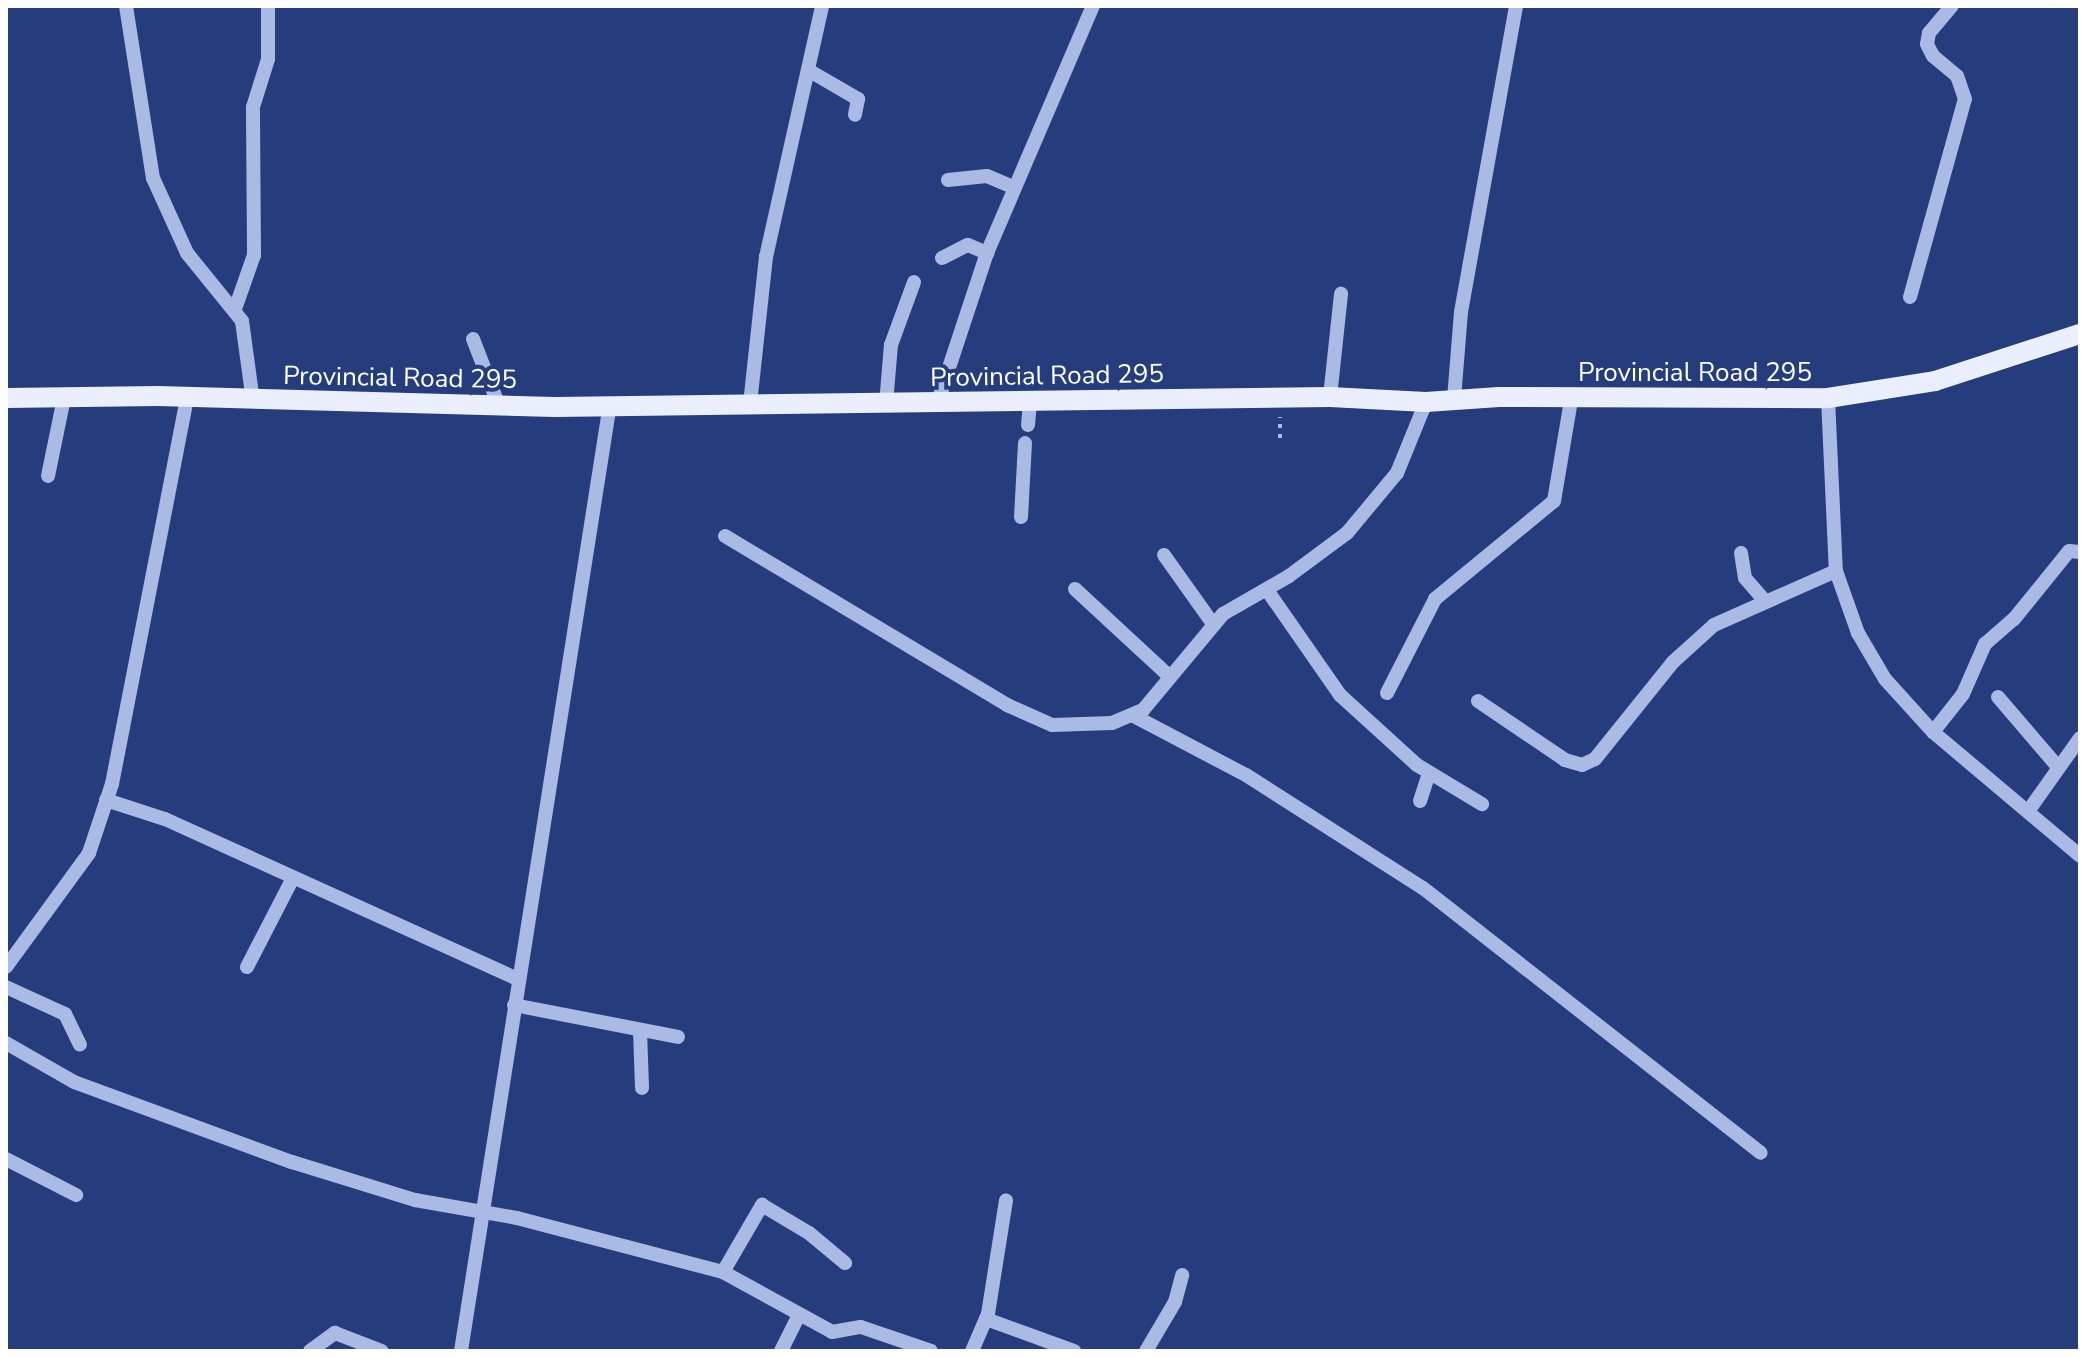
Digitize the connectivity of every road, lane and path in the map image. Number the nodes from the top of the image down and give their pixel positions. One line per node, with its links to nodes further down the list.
1 (126, 6): 16 (street)
2 (268, 6): 16 (street)
3 (822, 6): 7 (street)
4 (1093, 6): 10 (street)
5 (1516, 6): 24 (street)
6 (1952, 6): 15 (street)
7 (808, 70): 8 (street); 30 (street)
8 (855, 115)
9 (948, 180): 10 (street)
10 (1015, 188): 11 (street)
11 (987, 253): 12 (street); 32 (street)
12 (942, 258)
13 (914, 282): 31 (street)
14 (1341, 294): 19 (street)
15 (1910, 297)
16 (235, 309): 26 (street)
17 (2080, 334): 23 (main road, Provincial Road 295)
18 (473, 339): 33 (street)
19 (1330, 397): 27 (main road, Provincial Road 295); 28 (main road, Provincial Road 295)
20 (6, 398): 21 (main road, Provincial Road 295)
21 (64, 398): 22 (main road, Provincial Road 295); 36 (street)
22 (187, 398): 26 (main road, Provincial Road 295); 56 (street)
23 (1828, 398): 25 (main road, Provincial Road 295); 42 (street)
24 (1454, 399): 25 (main road, Provincial Road 295); 27 (main road, Provincial Road 295)
25 (1571, 400): 48 (street)
26 (253, 401): 33 (main road, Provincial Road 295)
27 (1426, 402): 44 (street)
28 (1030, 403): 32 (main road, Provincial Road 295); 34 (street)
29 (610, 404): 30 (main road, Provincial Road 295); 33 (main road, Provincial Road 295); 64 (street)
30 (750, 404): 31 (main road, Provincial Road 295)
31 (886, 404): 32 (main road, Provincial Road 295)
32 (937, 404)
33 (499, 406)
34 (1028, 425)
35 (1025, 443): 37 (street)
36 (48, 476)
37 (1021, 517)
38 (725, 536): 51 (street)
39 (2080, 552): 52 (street)
40 (1741, 553): 45 (street)
41 (1164, 555): 46 (street)
42 (1836, 571): 45 (street); 52 (street)
43 (1075, 589): 47 (street)
44 (1267, 590): 46 (street); 55 (street)
45 (1765, 601): 50 (street)
46 (1213, 624): 47 (street)
47 (1169, 676): 51 (street)
48 (1387, 693)
49 (1998, 697): 54 (street)
50 (1478, 701)
51 (1132, 715): 72 (street)
52 (1933, 732): 59 (street)
53 (2080, 738): 54 (street)
54 (2058, 767): 59 (street)
55 (1429, 773): 57 (street); 58 (street)
56 (106, 800): 61 (street); 62 (street)
57 (1420, 801)
58 (1482, 804)
59 (2029, 810): 60 (street)
60 (2080, 856)
61 (293, 878): 63 (street); 64 (street)
62 (6, 967)
63 (247, 967)
64 (518, 979): 66 (street)
65 (6, 987): 70 (street)
66 (514, 1005): 67 (street); 76 (street)
67 (640, 1030): 68 (street); 71 (street)
68 (678, 1037)
69 (6, 1043): 76 (street)
70 (80, 1045)
71 (642, 1088)
72 (1761, 1153)
73 (6, 1159): 74 (street)
74 (76, 1195)
75 (1006, 1200): 81 (street)
76 (480, 1214): 78 (street); 85 (street)
77 (845, 1263): 78 (street)
78 (723, 1272): 80 (street)
79 (1182, 1275): 89 (street)
80 (799, 1315): 86 (street); 87 (street)
81 (986, 1319): 82 (street); 88 (street)
82 (1070, 1350)
83 (310, 1351): 84 (street)
84 (382, 1351)
85 (461, 1351)
86 (781, 1351)
87 (931, 1351)
88 (972, 1351)
89 (1146, 1351)

